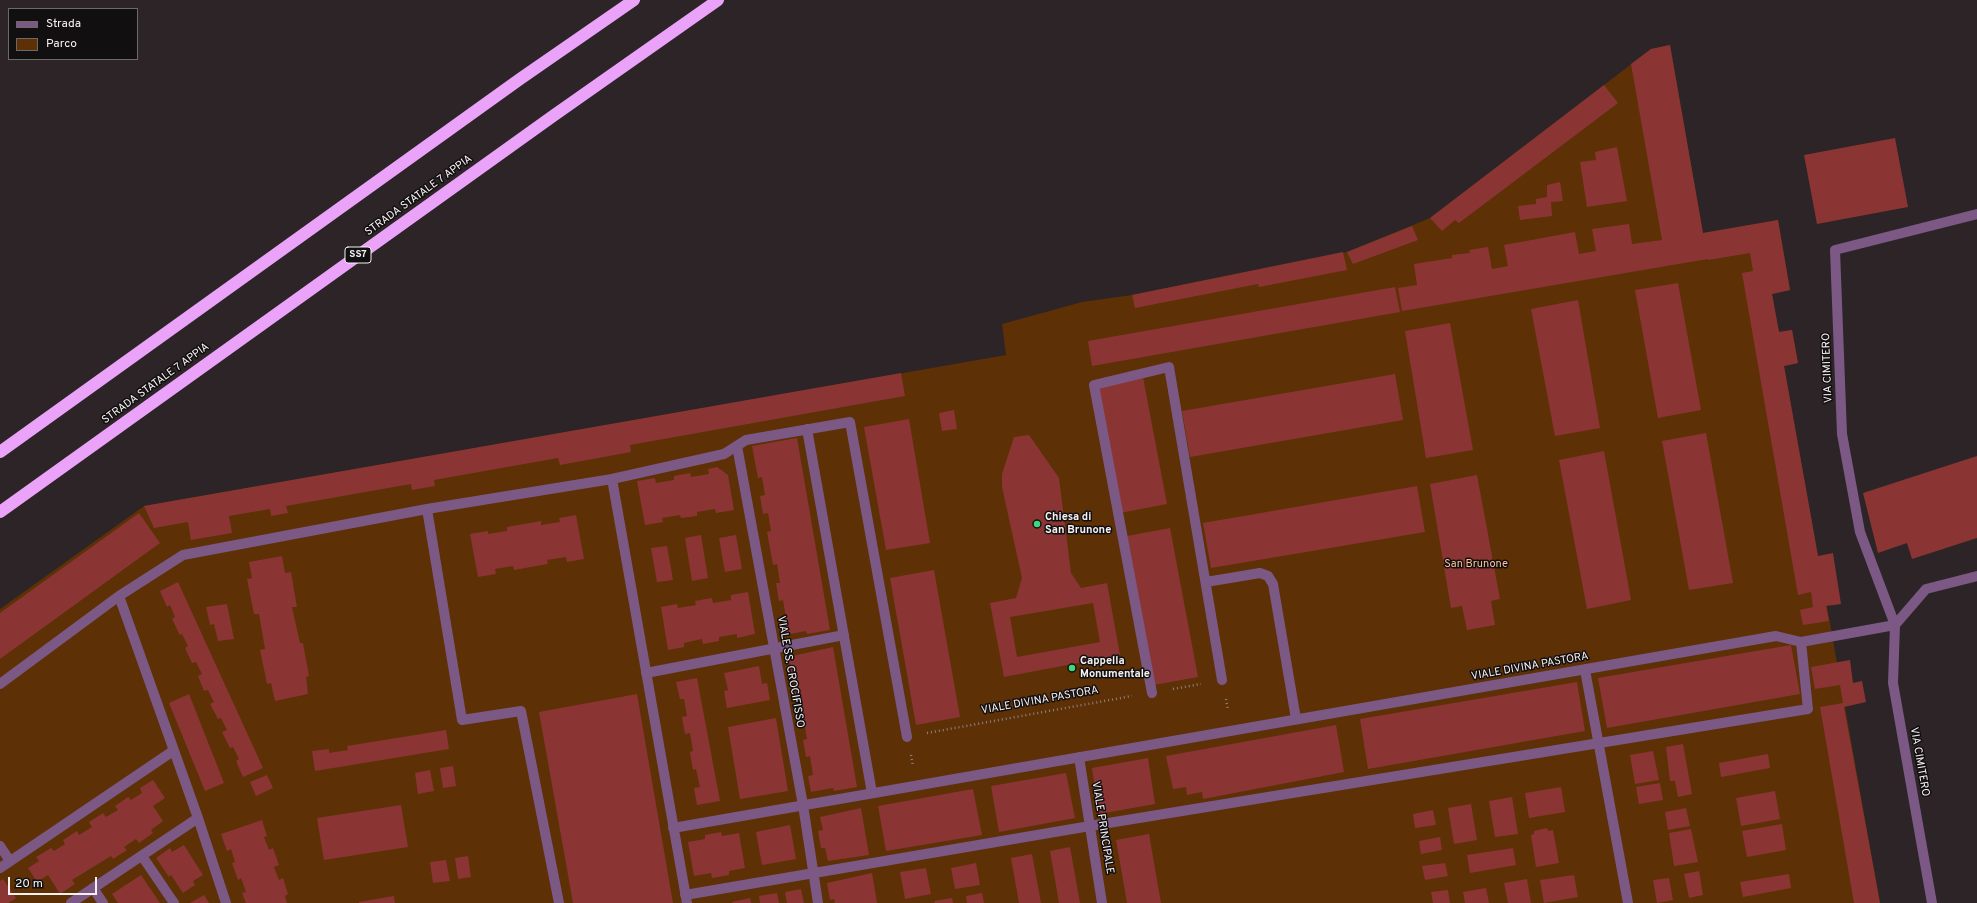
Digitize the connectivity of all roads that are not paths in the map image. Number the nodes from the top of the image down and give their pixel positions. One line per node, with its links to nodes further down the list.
1 (634, 0): 6 (highway)
2 (718, 0): 9 (highway, STRADA STATALE 7 APPIA / SS7)
3 (1977, 214): 13 (street, VIA CIMITERO)
4 (807, 429): 5 (street); 14 (street); 23 (street)
5 (737, 446): 7 (street); 16 (street, VIALE SS. CROCIFISSO)
6 (0, 452)
7 (612, 479): 8 (street); 18 (street)
8 (427, 509): 12 (street); 43 (street)
9 (0, 512)
10 (1977, 576): 13 (street)
11 (1206, 582): 19 (street); 21 (street); 22 (street)
12 (119, 596): 20 (street); 25 (street)
13 (1896, 625): 15 (street, VIALE DIVINA PASTORA); 47 (street, VIA CIMITERO)
14 (844, 635): 16 (street); 27 (street)
15 (1801, 642): 17 (street, VIALE DIVINA PASTORA); 24 (street)
16 (774, 648): 18 (street); 28 (street, VIALE SS. CROCIFISSO)
17 (1585, 670): 22 (street, VIALE DIVINA PASTORA); 24 (street)
18 (646, 673): 31 (street)
19 (1222, 680)
20 (0, 684)
21 (1152, 693)
22 (1296, 719): 26 (street, VIALE DIVINA PASTORA)
23 (907, 737)
24 (1599, 744): 30 (street); 46 (street)
25 (173, 751): 29 (street); 34 (street)
26 (1079, 757): 27 (street, VIALE DIVINA PASTORA); 30 (street, VIALE PRINCIPALE)
27 (872, 793): 28 (street, VIALE DIVINA PASTORA)
28 (803, 805): 31 (street, VIALE DIVINA PASTORA); 36 (street, VIALE SS. CROCIFISSO)
29 (198, 818): 33 (street); 42 (street)
30 (1090, 826): 36 (street); 45 (street, VIALE PRINCIPALE)
31 (673, 828): 38 (street)
32 (0, 846): 34 (street)
33 (142, 856): 37 (street); 41 (street)
34 (10, 861): 35 (street)
35 (0, 868)
36 (813, 873): 38 (street); 44 (street, VIALE SS. CROCIFISSO)
37 (93, 888): 39 (street); 40 (street)
38 (686, 899)
39 (71, 903)
40 (103, 903)
41 (174, 903)
42 (226, 903)
43 (559, 903)
44 (818, 903)
45 (1102, 903)
46 (1628, 903)
47 (1932, 903)

